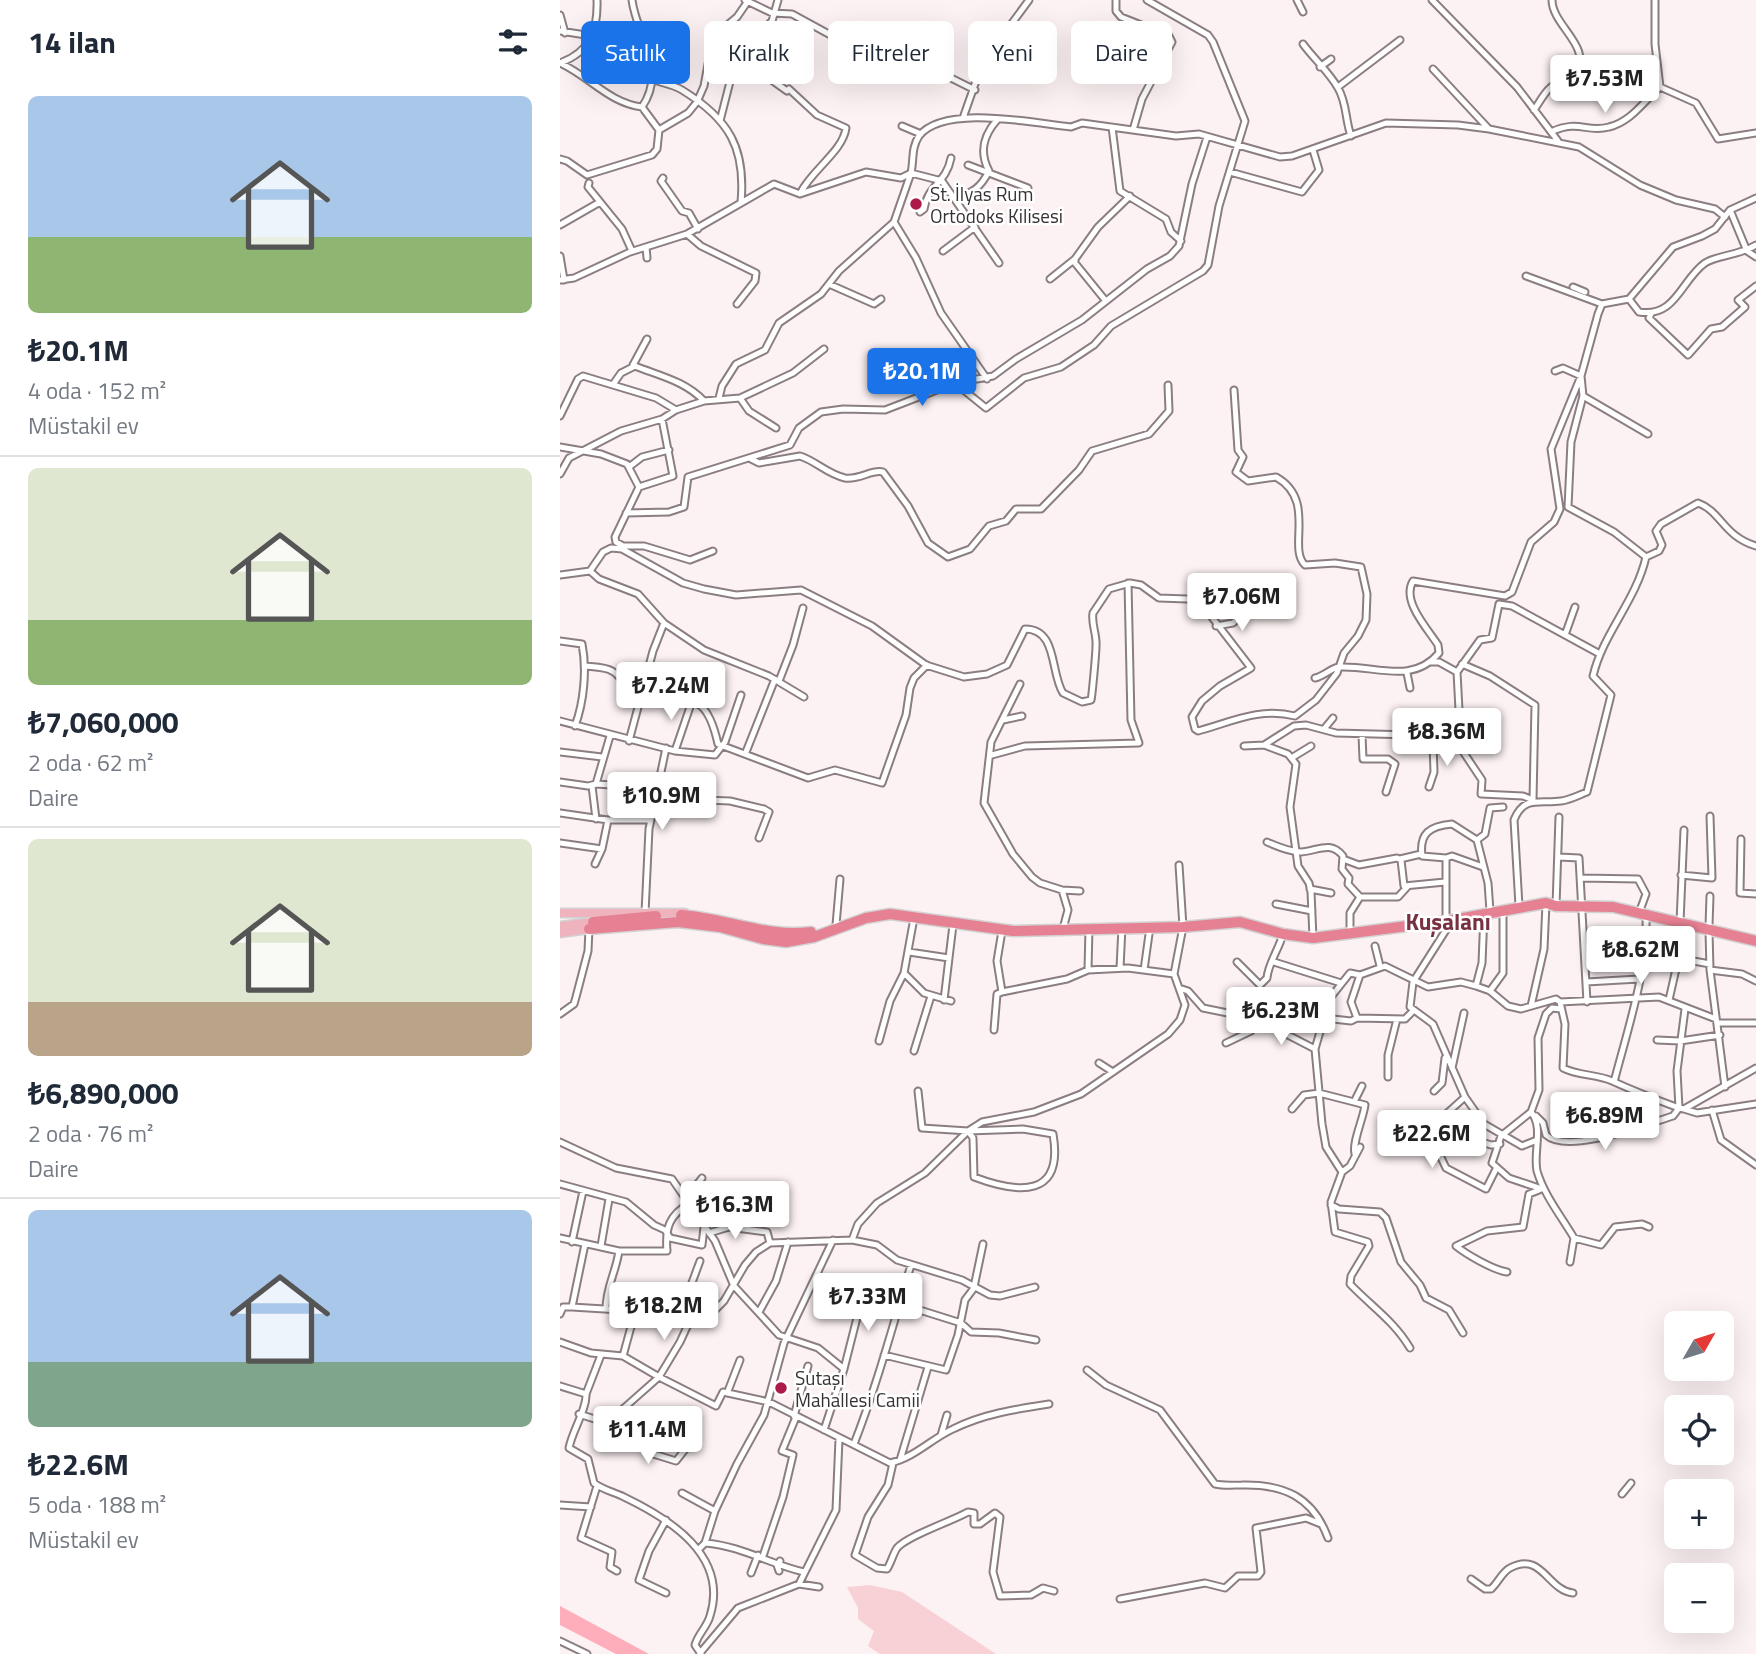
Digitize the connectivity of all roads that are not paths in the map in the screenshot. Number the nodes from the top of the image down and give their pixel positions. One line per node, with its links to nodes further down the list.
1 (597, 0): 15 (street)
2 (632, 0): 16 (street)
3 (778, 0): 13 (street)
4 (1030, 0): 35 (street)
5 (1116, 0): 46 (street)
6 (1147, 0): 53 (street)
7 (1297, 0): 12 (street)
8 (1432, 0): 38 (street)
9 (1552, 0): 38 (street)
10 (1655, 0): 34 (street)
11 (747, 1): 13 (street); 36 (street)
12 (1303, 12)
13 (772, 13): 17 (street); 20 (street)
14 (560, 15): 18 (street)
15 (595, 21)
16 (639, 21)
17 (771, 21)
18 (563, 32): 19 (street)
19 (581, 33)
20 (828, 36)
21 (1400, 40): 33 (street)
22 (1303, 44): 26 (street)
23 (581, 52): 25 (street)
24 (1331, 60): 26 (street)
25 (560, 63): 37 (street)
26 (1321, 67): 33 (street)
27 (1433, 69): 44 (street)
28 (954, 80): 35 (street)
29 (650, 84): 37 (street)
30 (668, 84): 36 (street)
31 (728, 84): 41 (street)
32 (777, 84): 65 (street)
33 (1338, 87): 50 (street)
34 (1660, 87): 47 (street); 49 (street)
35 (975, 90): 39 (street)
36 (698, 102): 41 (street); 45 (street)
37 (642, 107): 45 (street)
38 (1534, 110): 47 (street)
39 (963, 118): 40 (street); 48 (street)
40 (997, 120): 43 (street); 58 (street)
41 (720, 121): 70 (street)
42 (902, 126): 48 (street)
43 (1112, 127): 46 (street); 66 (street)
44 (1489, 129): 50 (street); 52 (street)
45 (659, 130): 56 (street)
46 (1133, 130): 51 (street)
47 (1551, 132): 52 (street)
48 (921, 134): 60 (street)
49 (1756, 134)
50 (1350, 136): 54 (street)
51 (1207, 137): 53 (street); 79 (street)
52 (1558, 141): 73 (street)
53 (1238, 145): 54 (street); 59 (street)
54 (1313, 150): 59 (street)
55 (951, 158): 62 (street)
56 (560, 159)
57 (968, 165): 58 (street)
58 (989, 171): 64 (street); 67 (street)
59 (1230, 172): 124 (street)
60 (911, 173): 62 (street); 65 (street); 74 (street)
61 (663, 178): 77 (street)
62 (942, 181): 67 (street); 72 (street)
63 (587, 186): 69 (street)
64 (1028, 188)
65 (800, 194): 70 (street)
66 (1130, 196): 79 (street); 88 (street)
67 (956, 198): 76 (street)
68 (1756, 198): 71 (street)
69 (600, 202): 75 (street); 82 (street)
70 (741, 202): 77 (street)
71 (1730, 210): 73 (street); 84 (street)
72 (920, 212)
73 (1725, 217): 97 (street)
74 (894, 222): 93 (street); 108 (street)
75 (560, 225)
76 (975, 227): 83 (street); 89 (street)
77 (698, 229): 78 (street)
78 (687, 234): 81 (street); 99 (street)
79 (1181, 241): 98 (street)
80 (1756, 246): 84 (street)
81 (646, 247): 82 (street); 87 (street)
82 (632, 251): 92 (street)
83 (943, 251)
84 (1747, 251): 86 (street); 101 (street)
85 (560, 256): 92 (street)
86 (1756, 257)
87 (647, 258)
88 (1075, 258): 91 (street); 98 (street)
89 (999, 263)
90 (1526, 276): 100 (street)
91 (1050, 279)
92 (562, 280)
93 (831, 285): 96 (street); 113 (street)
94 (1756, 286): 101 (street)
95 (1573, 287): 100 (street)
96 (881, 299)
97 (1629, 299): 100 (street); 101 (street)
98 (1105, 300): 108 (street)
99 (737, 304)
100 (1604, 304): 106 (street)
101 (1651, 314)
102 (647, 339): 104 (street)
103 (824, 349): 114 (street)
104 (633, 365): 109 (street); 115 (street)
105 (1555, 371): 106 (street)
106 (1581, 376): 112 (street); 144 (street)
107 (967, 377): 108 (street)
108 (987, 379)
109 (614, 383): 116 (street); 117 (street)
110 (1168, 385): 124 (street)
111 (1234, 390): 148 (street)
112 (1583, 396): 120 (street); 132 (street)
113 (719, 398): 114 (street); 115 (street)
114 (740, 398): 119 (street)
115 (704, 401): 116 (street)
116 (676, 410): 118 (street)
117 (560, 416)
118 (662, 419): 122 (street); 123 (street)
119 (776, 428)
120 (1648, 434)
121 (560, 447): 123 (street)
122 (669, 450): 125 (street); 127 (street)
123 (581, 452): 125 (street); 126 (street)
124 (751, 458): 128 (street)
125 (629, 467): 127 (street)
126 (560, 474)
127 (639, 487): 128 (street)
128 (626, 513): 130 (street)
129 (1756, 546): 132 (street)
130 (622, 547): 131 (street); 133 (street); 146 (street)
131 (713, 551)
132 (1646, 557): 143 (street)
133 (590, 571): 134 (street); 139 (street)
134 (560, 575)
135 (1128, 583): 140 (street); 146 (street); 182 (street)
136 (1256, 600): 140 (street)
137 (1575, 607): 141 (street)
138 (803, 608): 152 (street)
139 (664, 623): 152 (street); 155 (street)
140 (1216, 626): 165 (street)
141 (1565, 635): 143 (street); 145 (street)
142 (560, 640): 147 (street)
143 (1598, 653): 191 (street)
144 (1431, 662): 149 (street); 150 (street)
145 (1462, 664): 149 (street); 191 (street)
146 (927, 665): 181 (street)
147 (585, 666): 155 (street); 166 (street)
148 (1339, 667): 150 (street); 151 (street); 161 (street)
149 (1457, 672): 173 (street)
150 (1407, 673): 154 (street)
151 (1315, 678)
152 (777, 680): 157 (street); 181 (street)
153 (1020, 684): 163 (street)
154 (1410, 688)
155 (640, 695): 158 (street); 171 (street)
156 (741, 695): 174 (street)
157 (804, 697)
158 (692, 701): 174 (street); 179 (street)
159 (1022, 716): 163 (street)
160 (1213, 716): 165 (street)
161 (1295, 716): 165 (street); 167 (street)
162 (1333, 718): 168 (street)
163 (1003, 720): 182 (street)
164 (560, 721): 166 (street)
165 (1219, 723)
166 (575, 726): 170 (street)
167 (1294, 726): 168 (street); 175 (street)
168 (1324, 729): 169 (street)
169 (1362, 734): 172 (street); 189 (street)
170 (610, 736): 171 (street); 183 (street)
171 (629, 741): 178 (street)
172 (1433, 744): 173 (street); 187 (street)
173 (1458, 744): 191 (street)
174 (723, 745): 179 (street); 181 (street)
175 (1264, 745): 176 (street); 184 (street)
176 (1244, 746)
177 (1311, 746): 184 (street)
178 (666, 748): 179 (street); 188 (street)
179 (675, 751)
180 (560, 752): 183 (street)
181 (746, 752)
182 (992, 755): 221 (street)
183 (602, 757): 186 (street)
184 (1293, 757): 206 (street)
185 (560, 782): 186 (street)
186 (594, 785): 188 (street); 196 (street)
187 (1429, 787)
188 (656, 788): 190 (street)
189 (1387, 792)
190 (655, 798): 198 (street); 200 (street)
191 (1532, 800): 228 (street)
192 (1503, 807): 202 (street)
193 (560, 813): 196 (street)
194 (1710, 816): 215 (street)
195 (1559, 817): 208 (street)
196 (596, 819): 197 (street)
197 (608, 820): 198 (street); 205 (street)
198 (650, 820): 235 (street)
199 (1684, 830): 215 (street)
200 (759, 838)
201 (1741, 839): 224 (street)
202 (1477, 840): 207 (street); 214 (street)
203 (1267, 842): 206 (street)
204 (560, 843): 205 (street)
205 (601, 849): 212 (street)
206 (1297, 852): 210 (street); 220 (street)
207 (1421, 854): 209 (street); 211 (street)
208 (1559, 857): 217 (street); 229 (street)
209 (1446, 858): 214 (street); 218 (street)
210 (1343, 859): 211 (street); 226 (street)
211 (1400, 859): 219 (street)
212 (594, 864)
213 (1179, 865): 244 (street)
214 (1483, 867): 233 (street)
215 (1681, 875): 240 (street)
216 (840, 878): 241 (street)
217 (1582, 878): 227 (street); 234 (street)
218 (1445, 882): 219 (street); 239 (street)
219 (1408, 886): 226 (street)
220 (1310, 889): 223 (street); 232 (street)
221 (1062, 890): 222 (street); 243 (street)
222 (1080, 891)
223 (1331, 893)
224 (1756, 894)
225 (1710, 896): 250 (street)
226 (1360, 897): 253 (street)
227 (1581, 902): 229 (highway); 234 (highway); 275 (street)
228 (1518, 903): 229 (highway); 231 (highway); 233 (highway)
229 (1552, 903): 286 (street)
230 (1276, 904): 232 (street)
231 (1503, 908): 233 (highway); 279 (street)
232 (1312, 911): 255 (street)
233 (1488, 911): 239 (highway); 277 (street)
234 (1642, 911): 240 (highway); 259 (street)
235 (645, 913): 236 (main road); 238 (main road)
236 (560, 914)
237 (914, 918): 242 (highway); 246 (highway); 258 (street)
238 (715, 919): 241 (highway); 246 (highway)
239 (1447, 919): 253 (highway); 274 (street)
240 (1680, 920): 250 (highway)
241 (836, 925): 243 (highway)
242 (953, 925): 251 (highway); 260 (street)
243 (1063, 925): 244 (highway)
244 (1183, 925): 249 (highway); 254 (highway); 255 (highway); 270 (street)
245 (560, 926): 246 (main road)
246 (591, 926): 252 (main road); 291 (street)
247 (1122, 927): 248 (highway); 249 (highway); 266 (street)
248 (1089, 928): 251 (highway); 267 (street)
249 (1150, 928): 268 (street)
250 (1709, 928): 256 (highway); 265 (street)
251 (1002, 931): 280 (street)
252 (560, 933)
253 (1350, 933): 255 (highway)
254 (1283, 934): 255 (highway); 263 (street)
255 (1313, 937)
256 (1756, 939)
257 (1375, 946): 264 (street)
258 (909, 952): 260 (street); 269 (street)
259 (1644, 952): 261 (street); 272 (street)
260 (949, 958): 281 (street)
261 (1678, 960): 265 (street); 283 (street)
262 (1237, 962): 263 (street)
263 (1274, 962): 276 (street)
264 (1380, 966): 271 (street); 274 (street)
265 (1710, 967): 273 (street); 296 (street)
266 (1120, 968): 267 (street); 268 (street)
267 (1087, 970): 280 (street)
268 (1144, 970): 270 (street)
269 (904, 973): 281 (street); 301 (street)
270 (1174, 974): 278 (street)
271 (1360, 975): 276 (street); 293 (street)
272 (1639, 979): 275 (street); 282 (street)
273 (1756, 981)
274 (1413, 982): 277 (street); 289 (street)
275 (1586, 982): 285 (street)
276 (1341, 983): 292 (street)
277 (1476, 986): 279 (street)
278 (1182, 989): 294 (street); 310 (street)
279 (1490, 991): 286 (street)
280 (1002, 992): 298 (street)
281 (931, 996): 305 (street)
282 (1635, 999): 283 (street); 285 (street); 312 (street)
283 (1669, 1000): 288 (street)
284 (1560, 1002): 285 (street); 286 (street); 287 (street)
285 (1587, 1002)
286 (1531, 1007)
287 (1561, 1009): 312 (street); 324 (street)
288 (1685, 1009): 296 (street); 302 (street)
289 (1412, 1012): 295 (street); 306 (street)
290 (1464, 1013): 309 (street)
291 (560, 1014)
292 (1321, 1015): 293 (street); 294 (street); 304 (street)
293 (1357, 1018): 295 (street)
294 (1256, 1019): 303 (street); 304 (street)
295 (1397, 1019): 311 (street)
296 (1716, 1021): 297 (street); 299 (street)
297 (1756, 1023)
298 (994, 1030)
299 (1720, 1035): 302 (street); 314 (street)
300 (1657, 1040): 302 (street)
301 (879, 1041)
302 (1681, 1041): 322 (street)
303 (1226, 1043)
304 (1315, 1049): 317 (street)
305 (914, 1051)
306 (1446, 1055): 309 (street); 316 (street)
307 (1099, 1063): 310 (street)
308 (1756, 1068): 314 (street)
309 (1452, 1069): 318 (street)
310 (1113, 1072): 325 (street)
311 (1388, 1077)
312 (1614, 1082): 322 (street)
313 (1362, 1086): 319 (street)
314 (1725, 1087): 322 (street)
315 (918, 1091): 325 (street)
316 (1434, 1091)
317 (1319, 1093): 319 (street); 321 (street); 335 (street)
318 (1465, 1097): 326 (street); 327 (street)
319 (1354, 1102): 332 (street)
320 (1756, 1104): 323 (street)
321 (1292, 1109)
322 (1682, 1109): 323 (street); 324 (street)
323 (1712, 1110): 333 (street)
324 (1532, 1113): 326 (street); 328 (street)
325 (968, 1131): 325 (street); 349 (street)
326 (1501, 1136): 328 (street); 330 (street)
327 (1439, 1140): 330 (street); 334 (street)
328 (1537, 1140): 338 (street)
329 (560, 1142): 341 (street)
330 (1500, 1144): 334 (street)
331 (1360, 1147): 332 (street)
332 (1355, 1154): 335 (street)
333 (1756, 1165)
334 (1496, 1169): 338 (street)
335 (1342, 1172): 342 (street)
336 (702, 1178): 341 (street)
337 (560, 1184): 339 (street)
338 (1542, 1189): 347 (street); 360 (street)
339 (583, 1191): 340 (street); 350 (street)
340 (609, 1199): 344 (street); 355 (street)
341 (689, 1200): 344 (street); 345 (street)
342 (1331, 1205): 376 (street); 380 (street)
343 (1649, 1227): 347 (street)
344 (665, 1230): 345 (street); 356 (street)
345 (707, 1230): 352 (street); 362 (street)
346 (560, 1238): 350 (street)
347 (1574, 1238): 358 (street)
348 (834, 1240): 349 (street); 351 (street); 361 (street)
349 (852, 1240): 359 (street)
350 (572, 1242): 353 (street)
351 (789, 1242): 352 (street); 372 (street)
352 (770, 1243): 362 (street)
353 (585, 1244): 355 (street); 367 (street)
354 (982, 1244): 364 (street)
355 (601, 1246): 356 (street)
356 (619, 1251): 370 (street)
357 (700, 1261): 373 (street)
358 (1570, 1262)
359 (911, 1265): 364 (street); 368 (street)
360 (1507, 1272)
361 (813, 1282): 366 (street); 377 (street)
362 (734, 1286): 372 (street); 374 (street)
363 (1035, 1287): 364 (street)
364 (974, 1288): 375 (street)
365 (864, 1290): 366 (street)
366 (863, 1301): 368 (street); 387 (street)
367 (572, 1307): 369 (street); 370 (street)
368 (898, 1308): 375 (street); 382 (street)
369 (561, 1309)
370 (607, 1309): 371 (street)
371 (635, 1312): 373 (street); 383 (street)
372 (759, 1312): 377 (street)
373 (680, 1315): 374 (street)
374 (691, 1318): 389 (street)
375 (961, 1323): 378 (street); 386 (street)
376 (1463, 1333)
377 (786, 1338): 387 (street); 393 (street)
378 (1036, 1340)
379 (560, 1342): 381 (street)
380 (1410, 1348)
381 (601, 1354): 383 (street); 392 (street)
382 (884, 1355): 386 (street); 402 (street)
383 (623, 1356): 389 (street)
384 (740, 1360): 391 (street)
385 (808, 1366): 397 (street)
386 (928, 1367): 406 (street)
387 (844, 1369): 399 (street)
388 (1087, 1370): 415 (street)
389 (659, 1377): 391 (street); 398 (street)
390 (560, 1386): 392 (street)
391 (728, 1391): 393 (street)
392 (586, 1394): 395 (street)
393 (769, 1402): 397 (street); 413 (street)
394 (1049, 1404): 400 (street)
395 (579, 1414): 398 (street); 405 (street)
396 (947, 1415): 400 (street)
397 (795, 1417): 399 (street); 419 (street)
398 (607, 1423): 404 (street)
399 (824, 1430): 401 (street)
400 (941, 1435): 406 (street)
401 (839, 1439): 402 (street); 421 (street)
402 (854, 1444): 406 (street)
403 (560, 1445): 405 (street)
404 (687, 1447)
405 (569, 1448): 408 (street)
406 (896, 1462): 426 (street)
407 (1631, 1483): 410 (street)
408 (597, 1486): 412 (street); 414 (street)
409 (682, 1493): 413 (street)
410 (1622, 1494)
411 (560, 1505): 412 (street)
412 (590, 1507): 420 (street)
413 (715, 1511): 417 (street)
414 (666, 1520): 418 (street); 427 (street)
415 (1321, 1524): 416 (street); 429 (street)
416 (1328, 1538)
417 (705, 1543): 418 (street); 419 (street)
418 (700, 1548): 432 (street)
419 (760, 1555): 421 (street); 422 (street)
420 (617, 1571)
421 (804, 1572): 424 (street)
422 (751, 1573)
423 (1471, 1578): 428 (street)
424 (799, 1584): 425 (street); 432 (street)
425 (819, 1587)
426 (1054, 1591)
427 (666, 1592)
428 (1573, 1593)
429 (1120, 1599)
430 (560, 1641): 431 (street)
431 (584, 1653)
432 (701, 1653)

